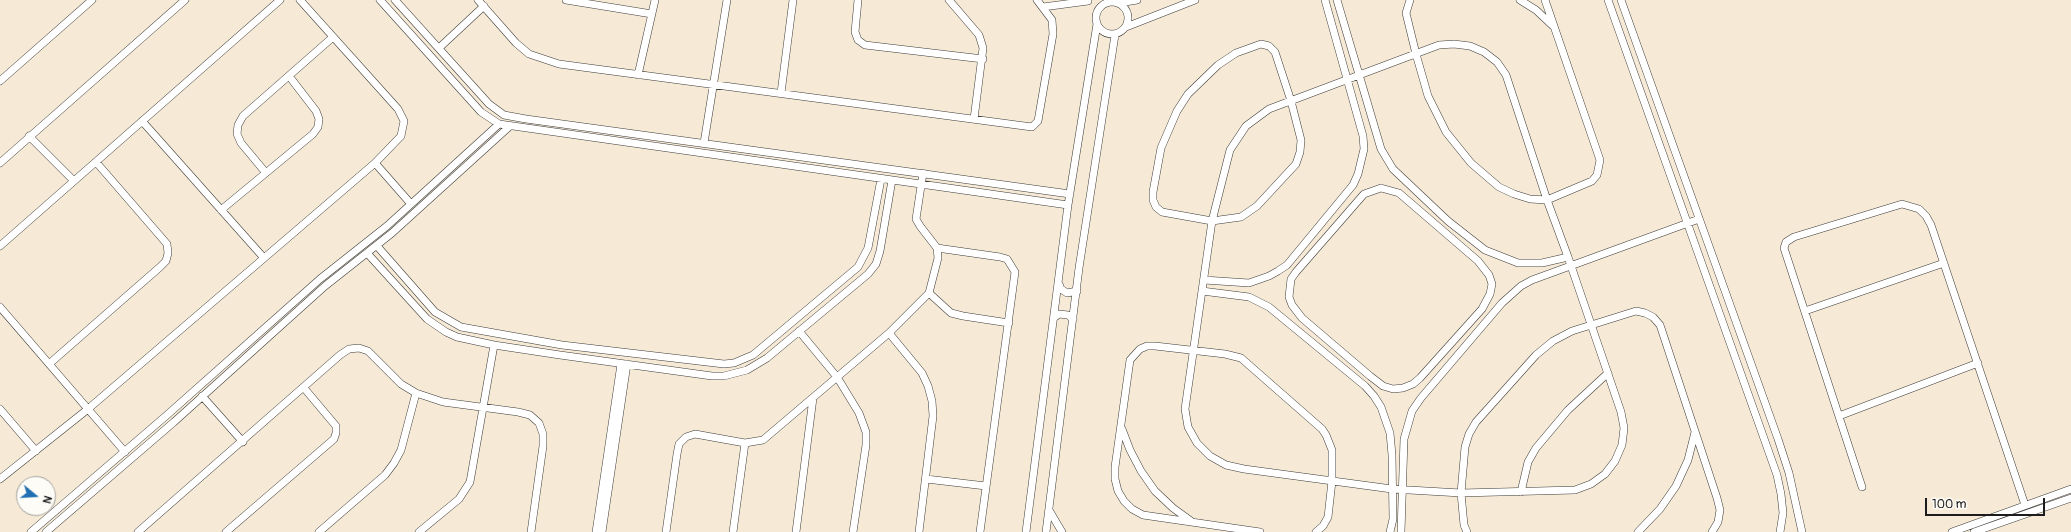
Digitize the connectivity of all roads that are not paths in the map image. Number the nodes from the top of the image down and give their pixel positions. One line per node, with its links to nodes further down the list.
1 (92, 0): 43 (street)
2 (186, 0): 55 (street)
3 (280, 0): 50 (street)
4 (300, 0): 35 (street)
5 (380, 0): 46 (street)
6 (395, 0): 36 (street)
7 (478, 0): 27 (street)
8 (566, 0): 29 (street)
9 (655, 0): 29 (street)
10 (727, 0): 45 (street)
11 (793, 0): 47 (street)
12 (858, 0): 38 (street)
13 (949, 0): 38 (street)
14 (1037, 0): 28 (street)
15 (1137, 0): 26 (street)
16 (1195, 0): 33 (street)
17 (1325, 0): 42 (street)
18 (1337, 0): 40 (street)
19 (1410, 0): 37 (street)
20 (1520, 0): 32 (street)
21 (1545, 0): 32 (street)
22 (1608, 0): 77 (street)
23 (1621, 0): 75 (street)
24 (1088, 1): 28 (street); 30 (street)
25 (1109, 1): 26 (street); 30 (street)
26 (1119, 3): 33 (street)
27 (484, 6): 36 (street); 39 (street)
28 (1043, 7): 49 (street)
29 (652, 14): 39 (street)
30 (1096, 14): 31 (street)
31 (1097, 24): 34 (street); 69 (street)
32 (1554, 26): 71 (street)
33 (1126, 27): 34 (street)
34 (1115, 35): 92 (street)
35 (333, 37): 41 (street); 61 (street)
36 (439, 48): 44 (street)
37 (1416, 54): 40 (street); 71 (street); 71 (street)
38 (983, 59): 49 (street)
39 (638, 75): 45 (street)
40 (1359, 75): 42 (street); 84 (street)
41 (289, 76): 62 (street); 62 (street)
42 (1348, 79): 48 (street); 68 (street)
43 (0, 81)
44 (468, 81): 46 (street); 52 (street)
45 (714, 84): 47 (street); 56 (street)
46 (460, 88): 51 (street)
47 (782, 93): 49 (street)
48 (1291, 101): 76 (street); 76 (street); 76 (street)
49 (974, 119)
50 (142, 121): 59 (street); 74 (street)
51 (499, 124): 53 (street); 57 (street)
52 (569, 125): 54 (street); 56 (street)
53 (510, 126): 54 (street); 58 (street)
54 (568, 134): 64 (street)
55 (29, 136): 60 (street); 66 (street)
56 (704, 143): 63 (street)
57 (472, 148): 58 (street); 72 (street)
58 (479, 155): 79 (street)
59 (96, 162): 66 (street); 113 (street)
60 (0, 163)
61 (375, 164): 72 (street); 85 (street)
62 (266, 173): 74 (street)
63 (923, 173): 67 (street); 69 (street)
64 (881, 179): 65 (street); 111 (street)
65 (892, 180): 67 (street); 105 (street)
66 (74, 181): 80 (street)
67 (921, 184): 73 (street); 82 (street)
68 (1352, 185): 70 (street); 87 (street)
69 (1070, 194): 73 (street)
70 (1364, 194): 89 (street); 95 (street)
71 (1547, 200): 84 (street)
72 (411, 204): 78 (street)
73 (1068, 205): 91 (street)
74 (221, 210): 85 (street)
75 (1699, 220): 77 (street); 176 (street)
76 (1212, 221): 90 (street)
77 (1686, 224): 88 (street); 175 (street)
78 (387, 226): 79 (street); 127 (street)
79 (392, 233): 81 (street)
80 (0, 246)
81 (377, 246): 83 (street); 108 (street)
82 (937, 248): 94 (street); 102 (street)
83 (367, 253): 107 (street); 121 (street)
84 (1568, 257): 88 (street)
85 (264, 258): 126 (street)
86 (1944, 263): 98 (street); 98 (street); 112 (street)
87 (1287, 265): 89 (street); 90 (street)
88 (1571, 266): 96 (street); 103 (street)
89 (1296, 272): 100 (street)
90 (1204, 280): 93 (street)
91 (1059, 284): 92 (street); 99 (street)
92 (1076, 291): 101 (street)
93 (1202, 291): 104 (street); 109 (street)
94 (929, 293): 102 (street); 106 (street)
95 (1490, 294): 96 (street); 118 (street)
96 (1502, 303): 142 (street)
97 (0, 307): 113 (street)
98 (1805, 311): 128 (street)
99 (1055, 317): 101 (street); 165 (street)
100 (1302, 318): 104 (street); 118 (street)
101 (1072, 320): 148 (street)
102 (1009, 323): 139 (street)
103 (1592, 325): 116 (street); 131 (street); 144 (street)
104 (1293, 328): 122 (street)
105 (799, 331): 115 (street); 117 (street)
106 (890, 334): 117 (street); 136 (street)
107 (494, 345): 110 (street); 124 (street)
108 (562, 345): 110 (street); 111 (street)
109 (1194, 350): 130 (street); 138 (street); 138 (street)
110 (560, 355): 114 (street)
111 (753, 355): 115 (street)
112 (1978, 363): 128 (street); 147 (street)
113 (49, 364): 126 (street)
114 (624, 364): 115 (street); 157 (street); 158 (street)
115 (758, 364)
116 (1608, 373): 145 (street); 145 (street)
117 (837, 377): 123 (street); 162 (street)
118 (1383, 386): 122 (street)
119 (304, 388): 120 (street); 132 (street); 154 (street)
120 (416, 393): 124 (street); 155 (street)
121 (202, 396): 129 (street); 132 (street)
122 (1374, 396): 141 (street)
123 (813, 398): 133 (street); 161 (street)
124 (484, 408): 150 (street); 156 (street)
125 (0, 409): 134 (street)
126 (88, 409): 134 (street); 135 (street)
127 (167, 415): 129 (street); 135 (street)
128 (1839, 416): 140 (street)
129 (174, 422): 152 (street)
130 (1122, 426): 149 (street); 149 (street)
131 (1696, 432): 173 (street); 174 (street)
132 (243, 442): 153 (street)
133 (745, 443): 159 (street); 160 (street)
134 (36, 452): 137 (street)
135 (125, 452): 151 (street)
136 (926, 479): 139 (street); 163 (street)
137 (0, 480)
138 (1332, 481): 141 (street); 169 (street)
139 (986, 486): 164 (street)
140 (1862, 487)
141 (1392, 489): 142 (street); 170 (street)
142 (1402, 489): 144 (street); 171 (street)
143 (2071, 489): 147 (street)
144 (1461, 492): 145 (street); 172 (street)
145 (1521, 492)
146 (2071, 498): 178 (street)
147 (2025, 505): 177 (street)
148 (1048, 510): 166 (street); 167 (street)
149 (1192, 522): 168 (street)
150 (423, 531)
151 (31, 532)
152 (46, 532)
153 (138, 532)
154 (226, 532)
155 (319, 532)
156 (531, 532)
157 (596, 532)
158 (602, 532)
159 (666, 532)
160 (732, 532)
161 (796, 532)
162 (853, 532)
163 (919, 532)
164 (980, 532)
165 (1026, 532)
166 (1046, 532)
167 (1062, 532)
168 (1260, 532)
169 (1316, 532)
170 (1390, 532)
171 (1401, 532)
172 (1467, 532)
173 (1638, 532)
174 (1712, 532)
175 (1780, 532)
176 (1802, 532)
177 (1952, 532)
178 (1974, 532)

